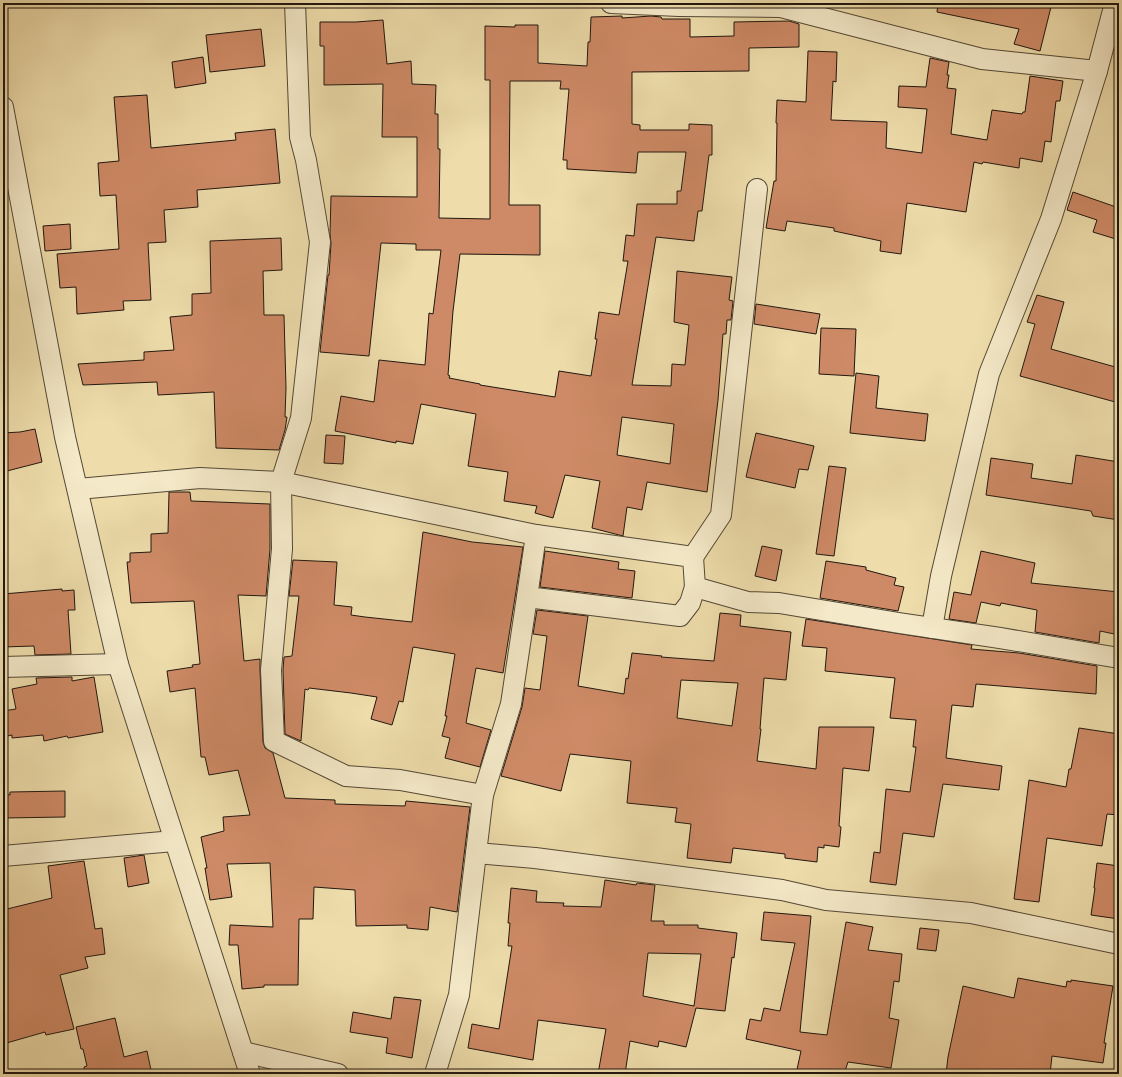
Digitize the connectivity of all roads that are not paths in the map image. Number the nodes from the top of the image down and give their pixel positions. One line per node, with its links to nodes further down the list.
1 (295, 3): 7 (street)
2 (611, 3): 4 (street)
3 (1115, 3): 4 (street)
4 (1096, 71): 13 (street)
5 (3, 107): 8 (street)
6 (757, 189): 10 (street)
7 (281, 482): 8 (street); 9 (street); 17 (street)
8 (78, 489): 15 (street)
9 (536, 535): 10 (street); 12 (street)
10 (693, 557): 11 (street)
11 (695, 587): 12 (street); 13 (street)
12 (527, 597): 17 (street)
13 (932, 628): 14 (street)
14 (1119, 658)
15 (118, 664): 16 (street); 18 (street)
16 (3, 667)
17 (482, 795): 19 (street)
18 (174, 841): 20 (street); 22 (street)
19 (476, 853): 21 (street); 25 (street)
20 (3, 856)
21 (1119, 944)
22 (243, 1052): 23 (street); 24 (street)
23 (250, 1074)
24 (338, 1074)
25 (435, 1074)

